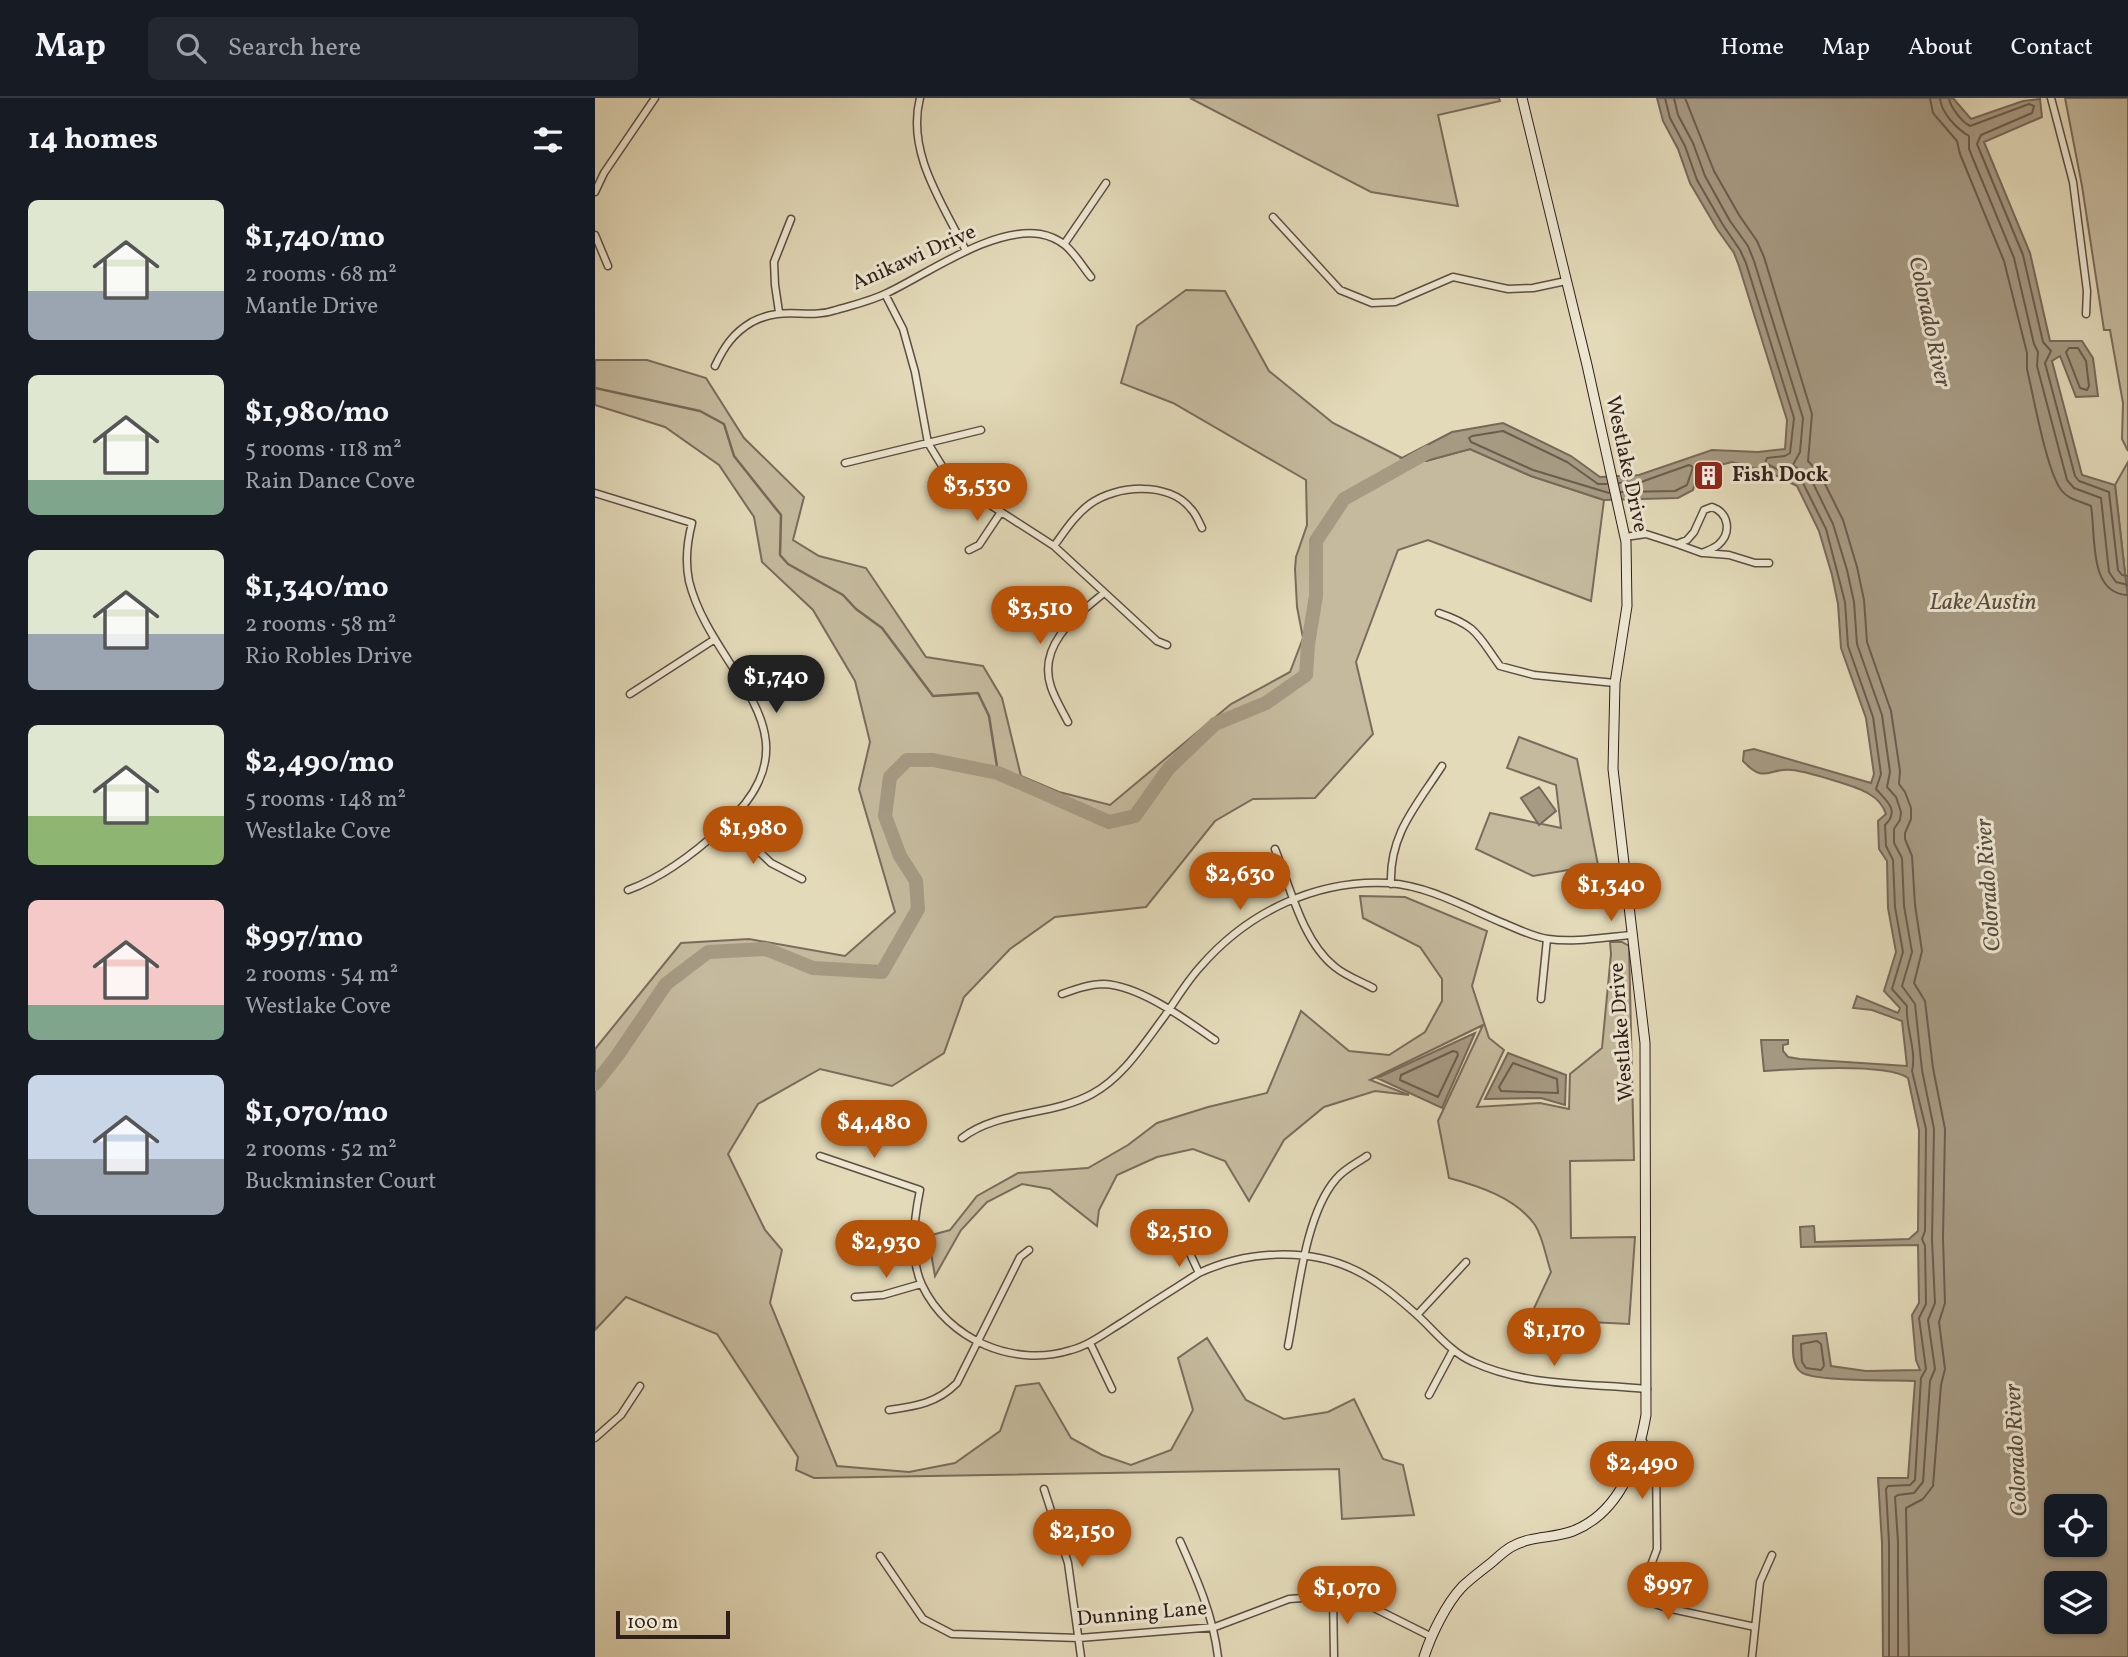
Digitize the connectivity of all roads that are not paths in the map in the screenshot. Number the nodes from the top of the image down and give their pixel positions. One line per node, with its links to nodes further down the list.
1 (655, 98): 6 (street)
2 (920, 98): 11 (street)
3 (1521, 98): 14 (street, Westlake Drive)
4 (2051, 98): 17 (street)
5 (1106, 183): 10 (street)
6 (595, 192)
7 (1273, 217): 14 (street)
8 (791, 219): 16 (street)
9 (595, 235): 12 (street)
10 (1065, 243): 11 (street, Anikawi Drive); 13 (street)
11 (966, 251): 15 (street, Anikawi Drive)
12 (608, 266)
13 (1091, 277)
14 (1566, 281): 25 (street, Westlake Drive)
15 (885, 294): 16 (street, Anikawi Drive); 20 (street)
16 (779, 312): 18 (street, Anikawi Drive)
17 (2086, 314)
18 (715, 366)
19 (981, 430): 20 (street)
20 (928, 443): 21 (street); 23 (street)
21 (845, 463)
22 (595, 493): 33 (street)
23 (1001, 512): 27 (street); 28 (street)
24 (1202, 528): 27 (street)
25 (1625, 537): 26 (street); 35 (street, Westlake Drive)
26 (1677, 544): 29 (street); 29 (street)
27 (1054, 545): 31 (street)
28 (969, 550)
29 (1702, 553): 30 (street)
30 (1769, 563)
31 (1104, 593): 34 (street); 37 (street)
32 (1439, 613): 35 (street)
33 (715, 639): 36 (street); 39 (street)
34 (1167, 645)
35 (1615, 683): 45 (street, Westlake Drive)
36 (630, 694)
37 (1068, 722)
38 (1442, 766): 42 (street)
39 (728, 822): 41 (street); 43 (street)
40 (1275, 849): 44 (street)
41 (802, 879)
42 (1391, 884): 44 (street); 46 (street)
43 (628, 890)
44 (1294, 898): 47 (street); 50 (street)
45 (1633, 935): 46 (street); 69 (street, Westlake Drive)
46 (1547, 939): 49 (street)
47 (1373, 988)
48 (1062, 994): 50 (street)
49 (1541, 999)
50 (1169, 1010): 51 (street); 52 (street)
51 (1215, 1040)
52 (962, 1138)
53 (820, 1156): 60 (street)
54 (1367, 1156): 57 (street)
55 (1174, 1219): 59 (street)
56 (1029, 1250): 63 (street)
57 (1305, 1257): 59 (street); 62 (street); 65 (street)
58 (1466, 1262): 62 (street)
59 (1199, 1273): 64 (street)
60 (921, 1283): 61 (street); 63 (street)
61 (855, 1297)
62 (1417, 1315): 66 (street)
63 (978, 1343): 64 (street); 71 (street)
64 (1090, 1343): 68 (street)
65 (1288, 1346)
66 (1453, 1350): 69 (street); 70 (street)
67 (640, 1386): 72 (street)
68 (1112, 1389)
69 (1647, 1389): 73 (street, Westlake Drive)
70 (1429, 1395)
71 (889, 1410)
72 (595, 1438)
73 (1642, 1440): 79 (street); 81 (street, Westlake Drive)
74 (1044, 1489): 82 (street)
75 (1180, 1541): 80 (street)
76 (1772, 1555): 79 (street)
77 (880, 1556): 82 (street, Dunning Lane)
78 (1333, 1595): 80 (street, Dunning Lane); 81 (street, Dunning Lane); 85 (street)
79 (1755, 1626): 87 (street)
80 (1215, 1627): 82 (street, Dunning Lane); 84 (street)
81 (1430, 1636): 86 (street, Westlake Drive)
82 (1079, 1638): 83 (street)
83 (1081, 1657)
84 (1218, 1657)
85 (1334, 1657)
86 (1423, 1657)
87 (1752, 1657)

